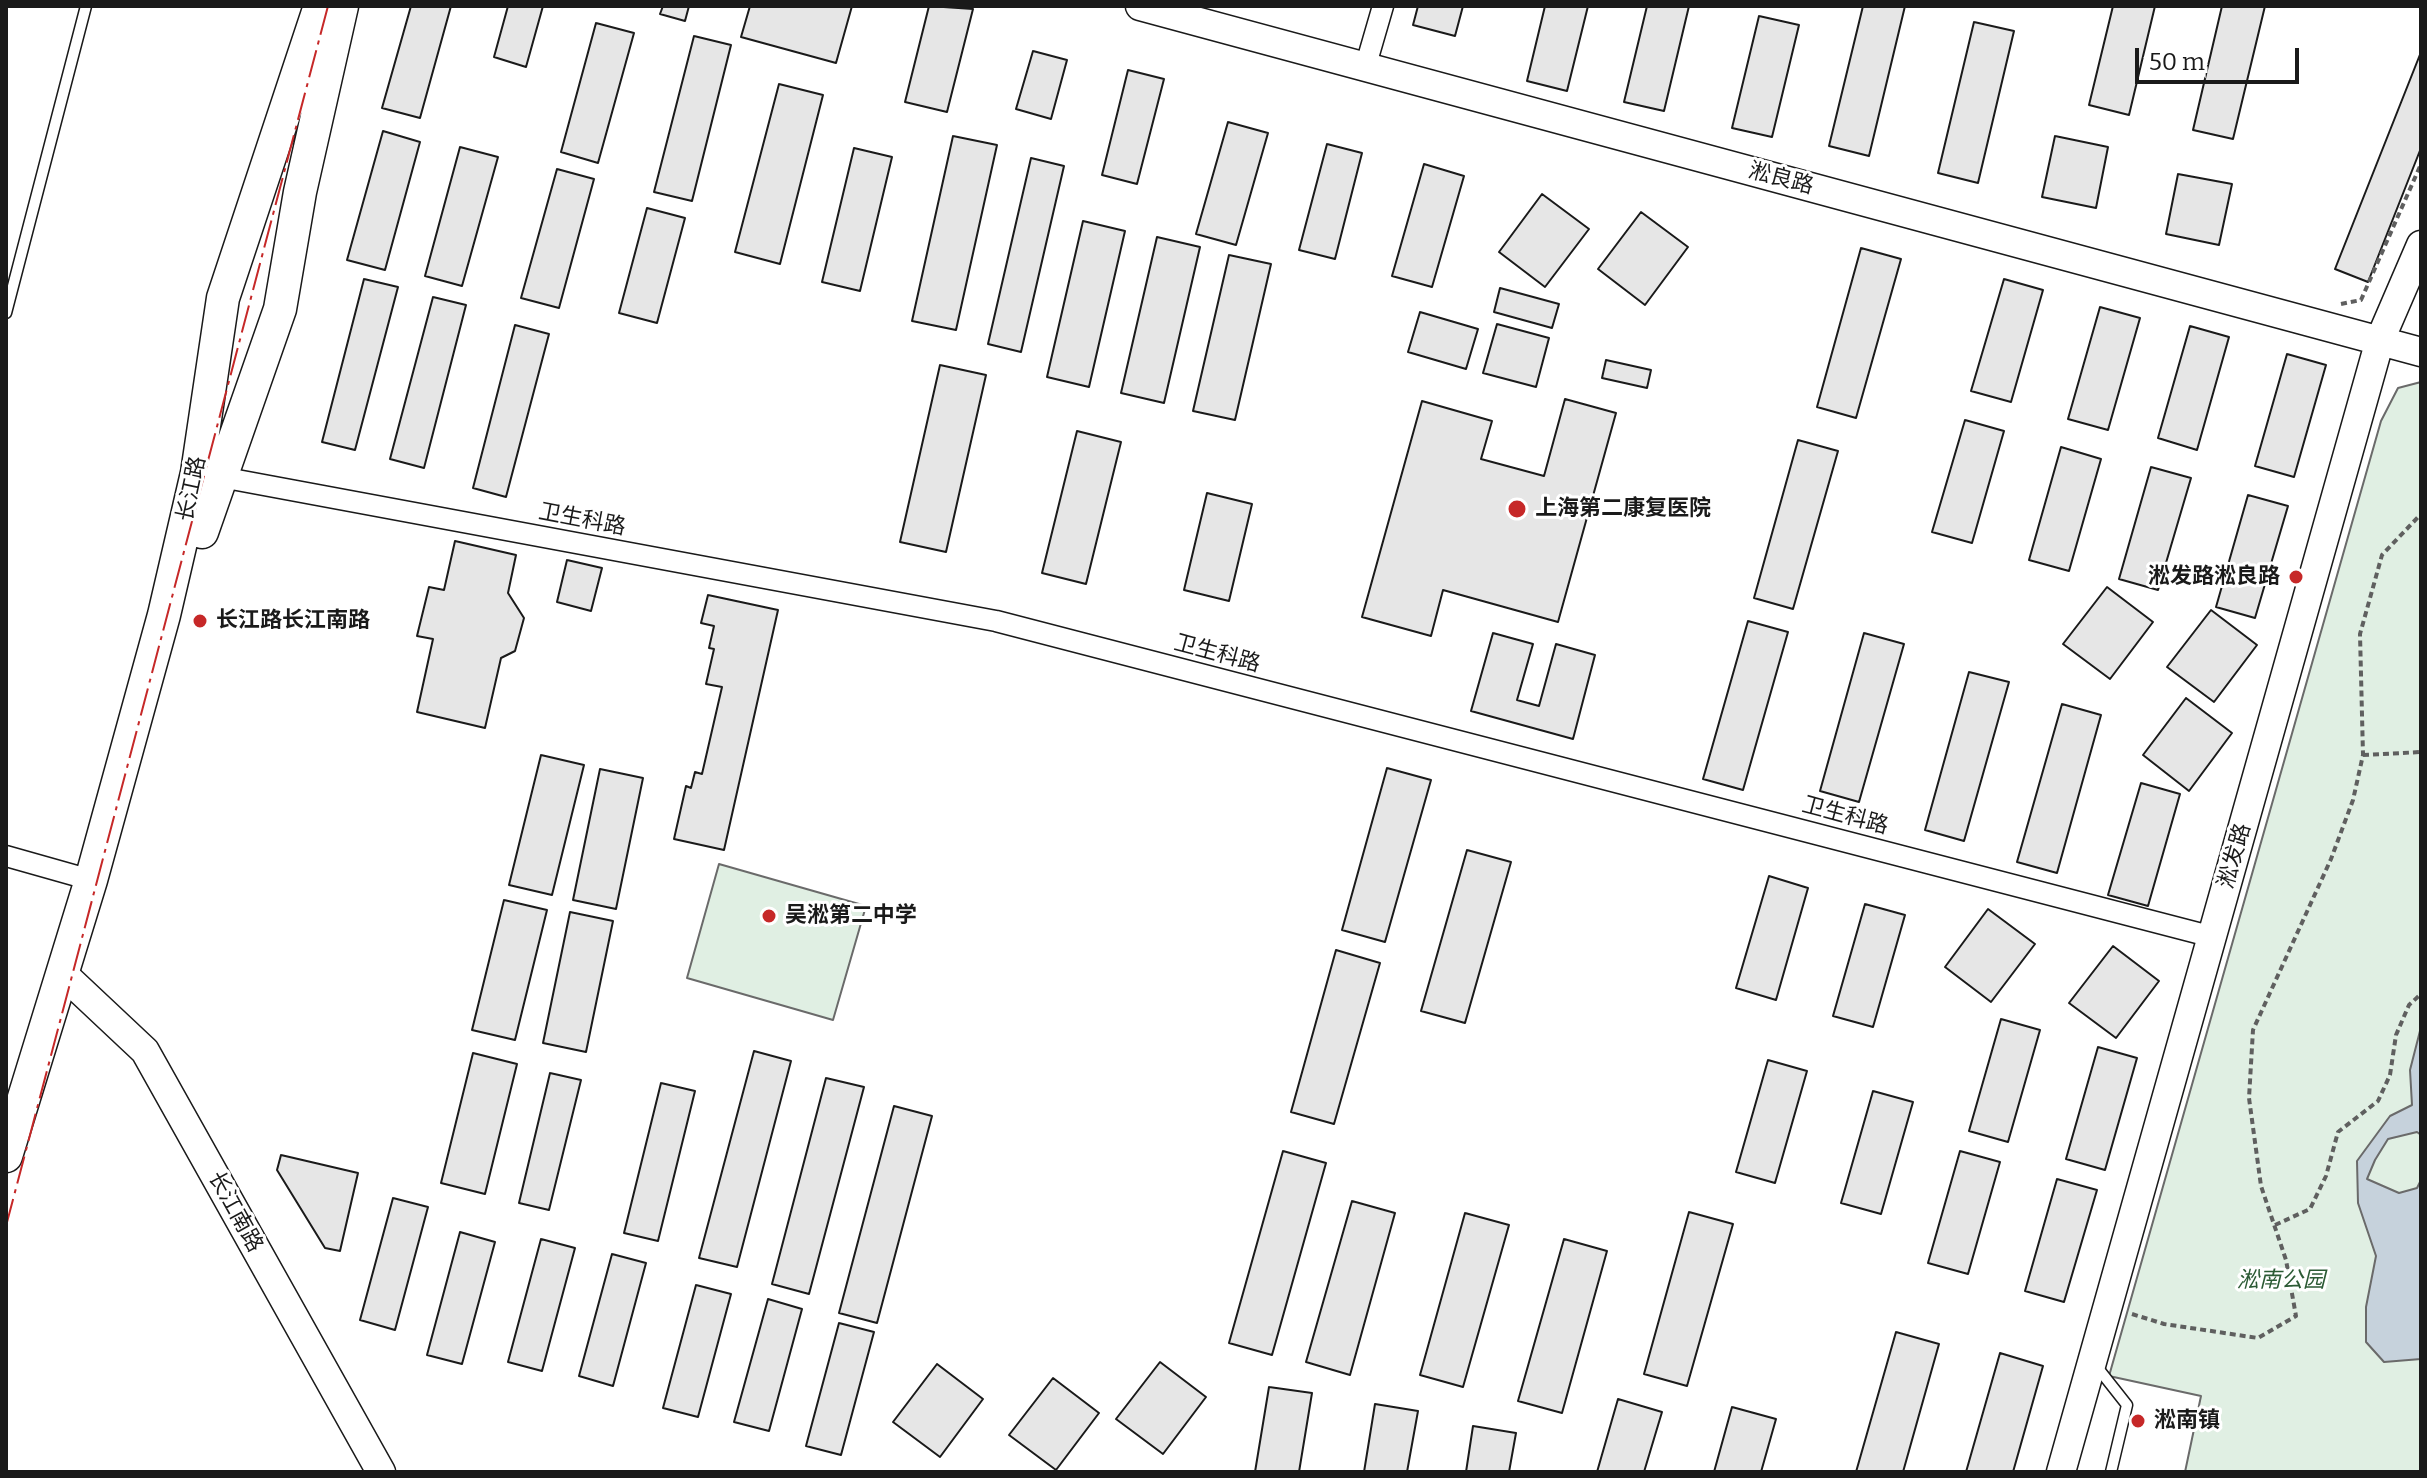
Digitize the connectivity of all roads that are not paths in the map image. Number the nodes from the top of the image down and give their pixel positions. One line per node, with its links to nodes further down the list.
1 (86, 6): 8 (lane)
2 (320, 6): 11 (main road, 长江路)
3 (342, 6): 11 (main road)
4 (1140, 6): 6 (street, 淞良路)
5 (1383, 6): 6 (street)
6 (1365, 68): 9 (street, 淞良路)
7 (2421, 245): 9 (street, 淞发路)
8 (6, 313)
9 (2380, 340): 10 (street, 淞良路); 14 (street, 淞发路)
10 (2421, 352)
11 (209, 475): 13 (main road); 14 (street, 卫生科路)
12 (6, 856): 13 (street)
13 (91, 880): 15 (main road)
14 (2213, 937): 17 (street, 淞发路)
15 (62, 973): 16 (main road); 18 (street, 长江南路)
16 (6, 1156)
17 (2093, 1362): 19 (street, 淞发路); 20 (lane)
18 (381, 1472)
19 (2061, 1472)
20 (2111, 1472)

